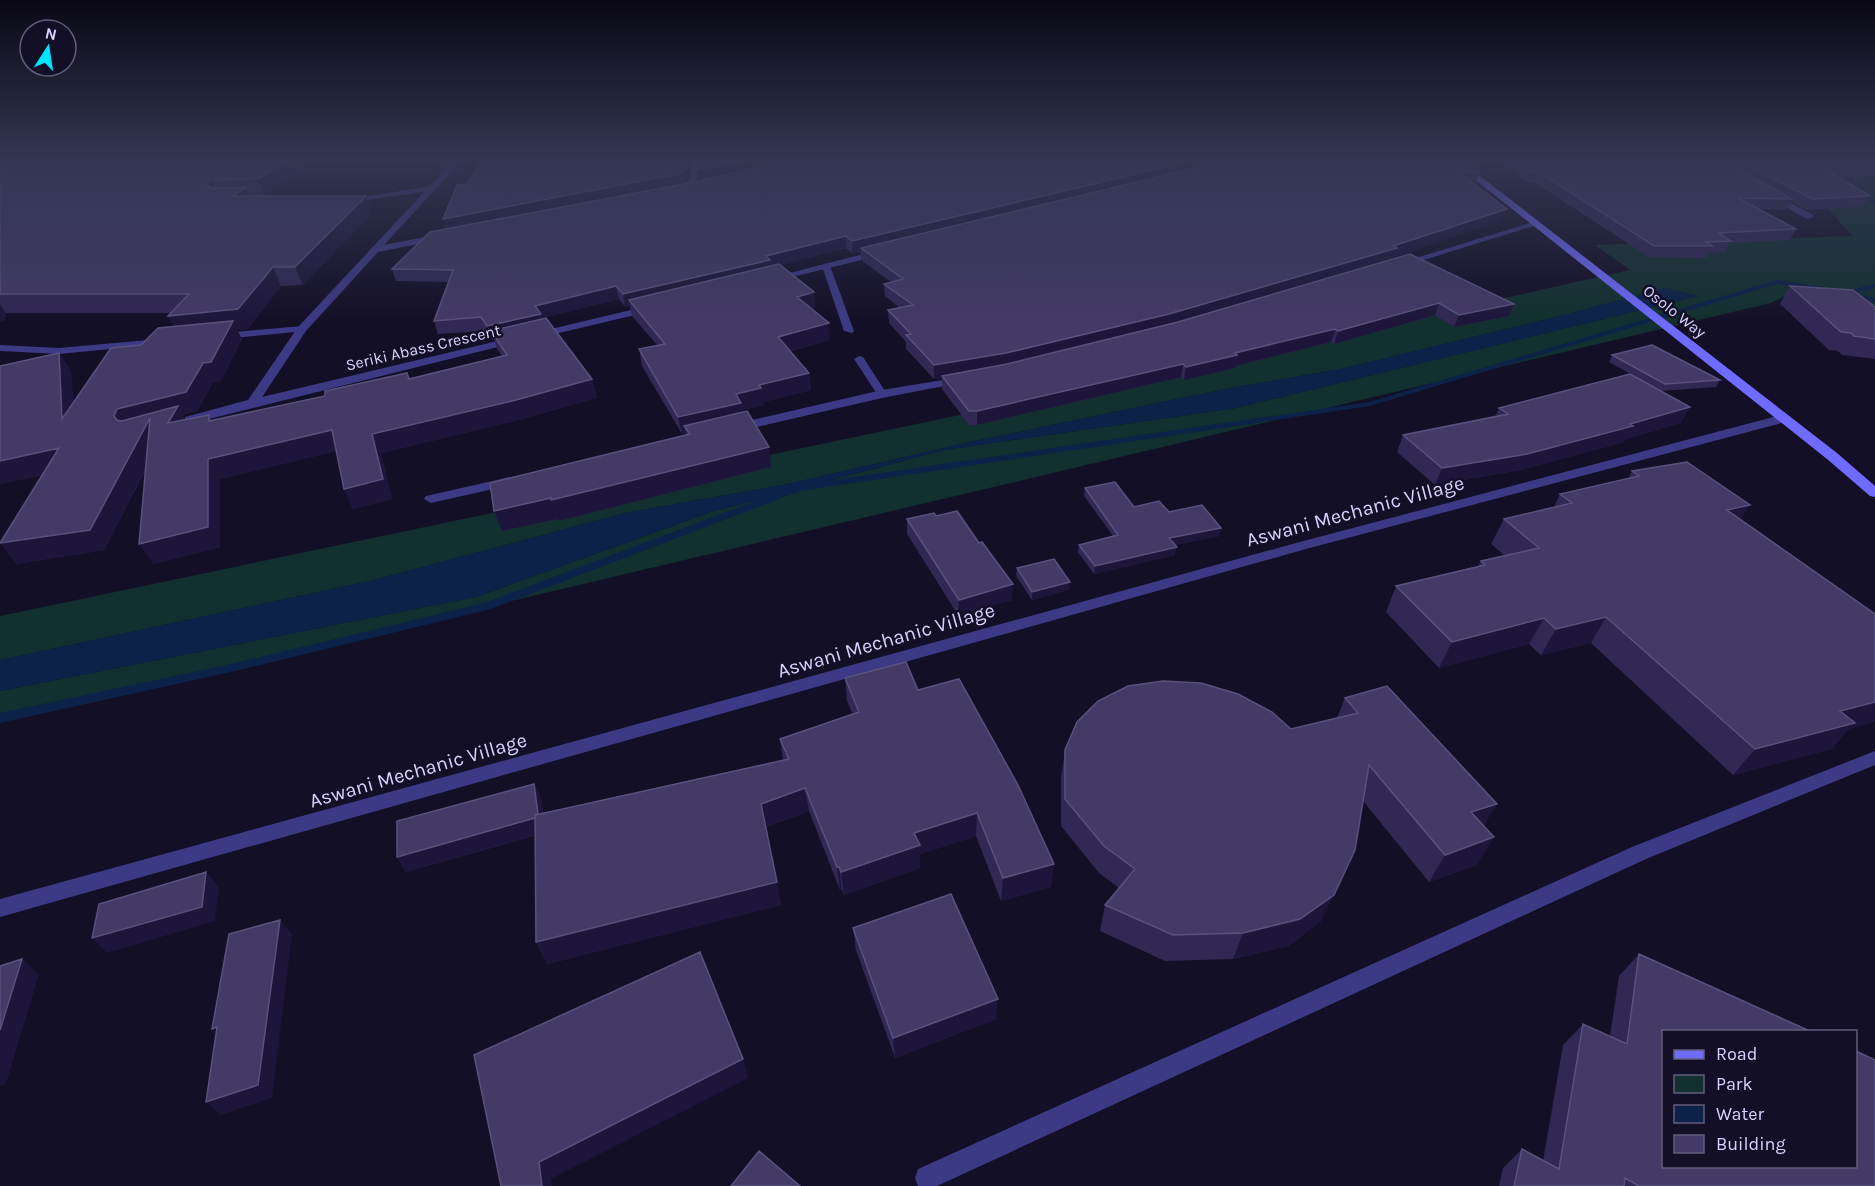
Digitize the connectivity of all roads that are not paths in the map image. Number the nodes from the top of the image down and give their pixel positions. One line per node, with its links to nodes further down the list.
1 (409, 213): 8 (street)
2 (1522, 213): 5 (main road, Osolo Way)
3 (1805, 213): 4 (street)
4 (1810, 216)
5 (1536, 224): 10 (street); 22 (main road, Osolo Way)
6 (445, 236): 8 (street)
7 (891, 249): 9 (street)
8 (375, 250): 13 (street)
9 (826, 266): 11 (street); 14 (lane)
10 (1382, 269)
11 (757, 282)
12 (665, 304): 21 (street, Seriki Abass Crescent)
13 (302, 329): 15 (lane); 21 (street)
14 (849, 331)
15 (210, 337)
16 (165, 341): 17 (lane)
17 (0, 348)
18 (859, 359): 20 (lane)
19 (972, 378): 20 (street)
20 (882, 394): 24 (street)
21 (252, 403): 23 (street, Seriki Abass Crescent)
22 (1785, 418): 26 (main road, Osolo Way); 29 (street, Aswani Mechanic Village)
23 (177, 423)
24 (720, 431)
25 (524, 477): 27 (street)
26 (1875, 493)
27 (431, 499)
28 (1875, 759): 30 (street)
29 (0, 908)
30 (927, 1178)

